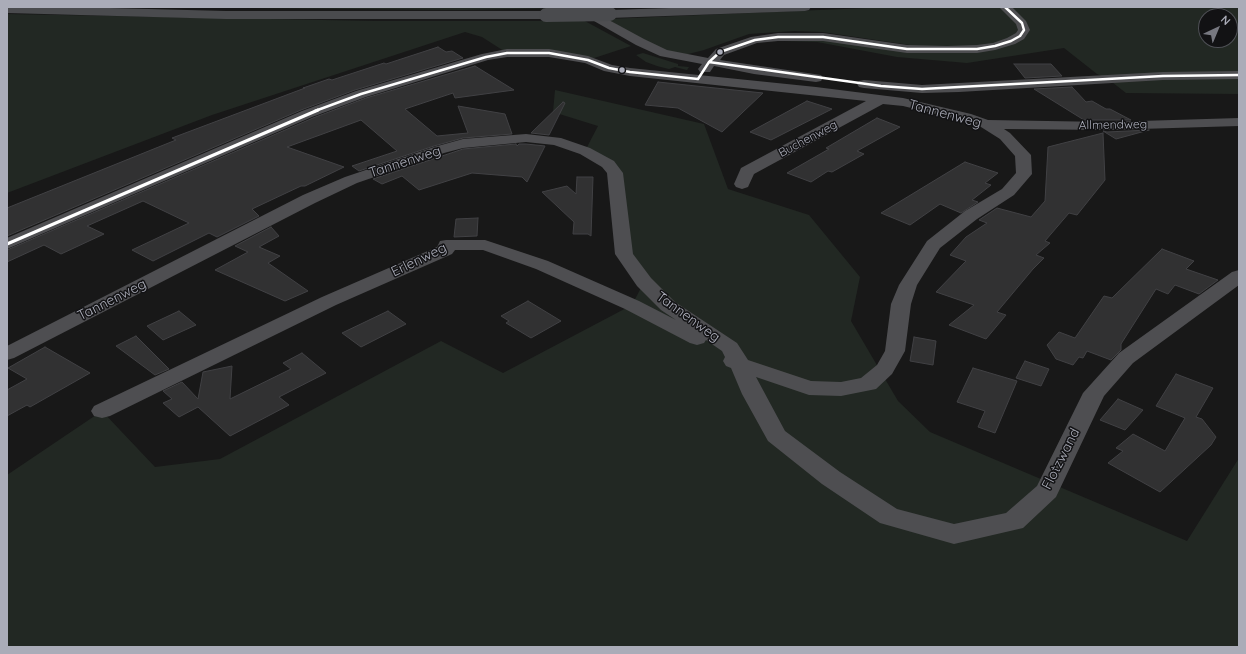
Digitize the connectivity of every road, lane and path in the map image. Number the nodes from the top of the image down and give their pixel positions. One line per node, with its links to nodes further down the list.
1 (577, 7): 5 (street)
2 (805, 7): 4 (highway, bridge)
3 (1005, 7): 5 (street)
4 (7, 9)
5 (709, 62): 6 (street); 7 (street)
6 (1239, 75)
7 (698, 79): 8 (street, Tannenweg); 12 (street, Tannenweg)
8 (881, 99): 10 (street, Tannenweg); 11 (street, Buchenweg)
9 (1239, 122): 10 (street, Allmendweg)
10 (986, 124): 15 (street, Tannenweg)
11 (742, 184)
12 (7, 244)
13 (1239, 276): 15 (street, Flotzwand)
14 (7, 354): 15 (street, Tannenweg)
15 (740, 364): 16 (street, Erlenweg)
16 (102, 411)

